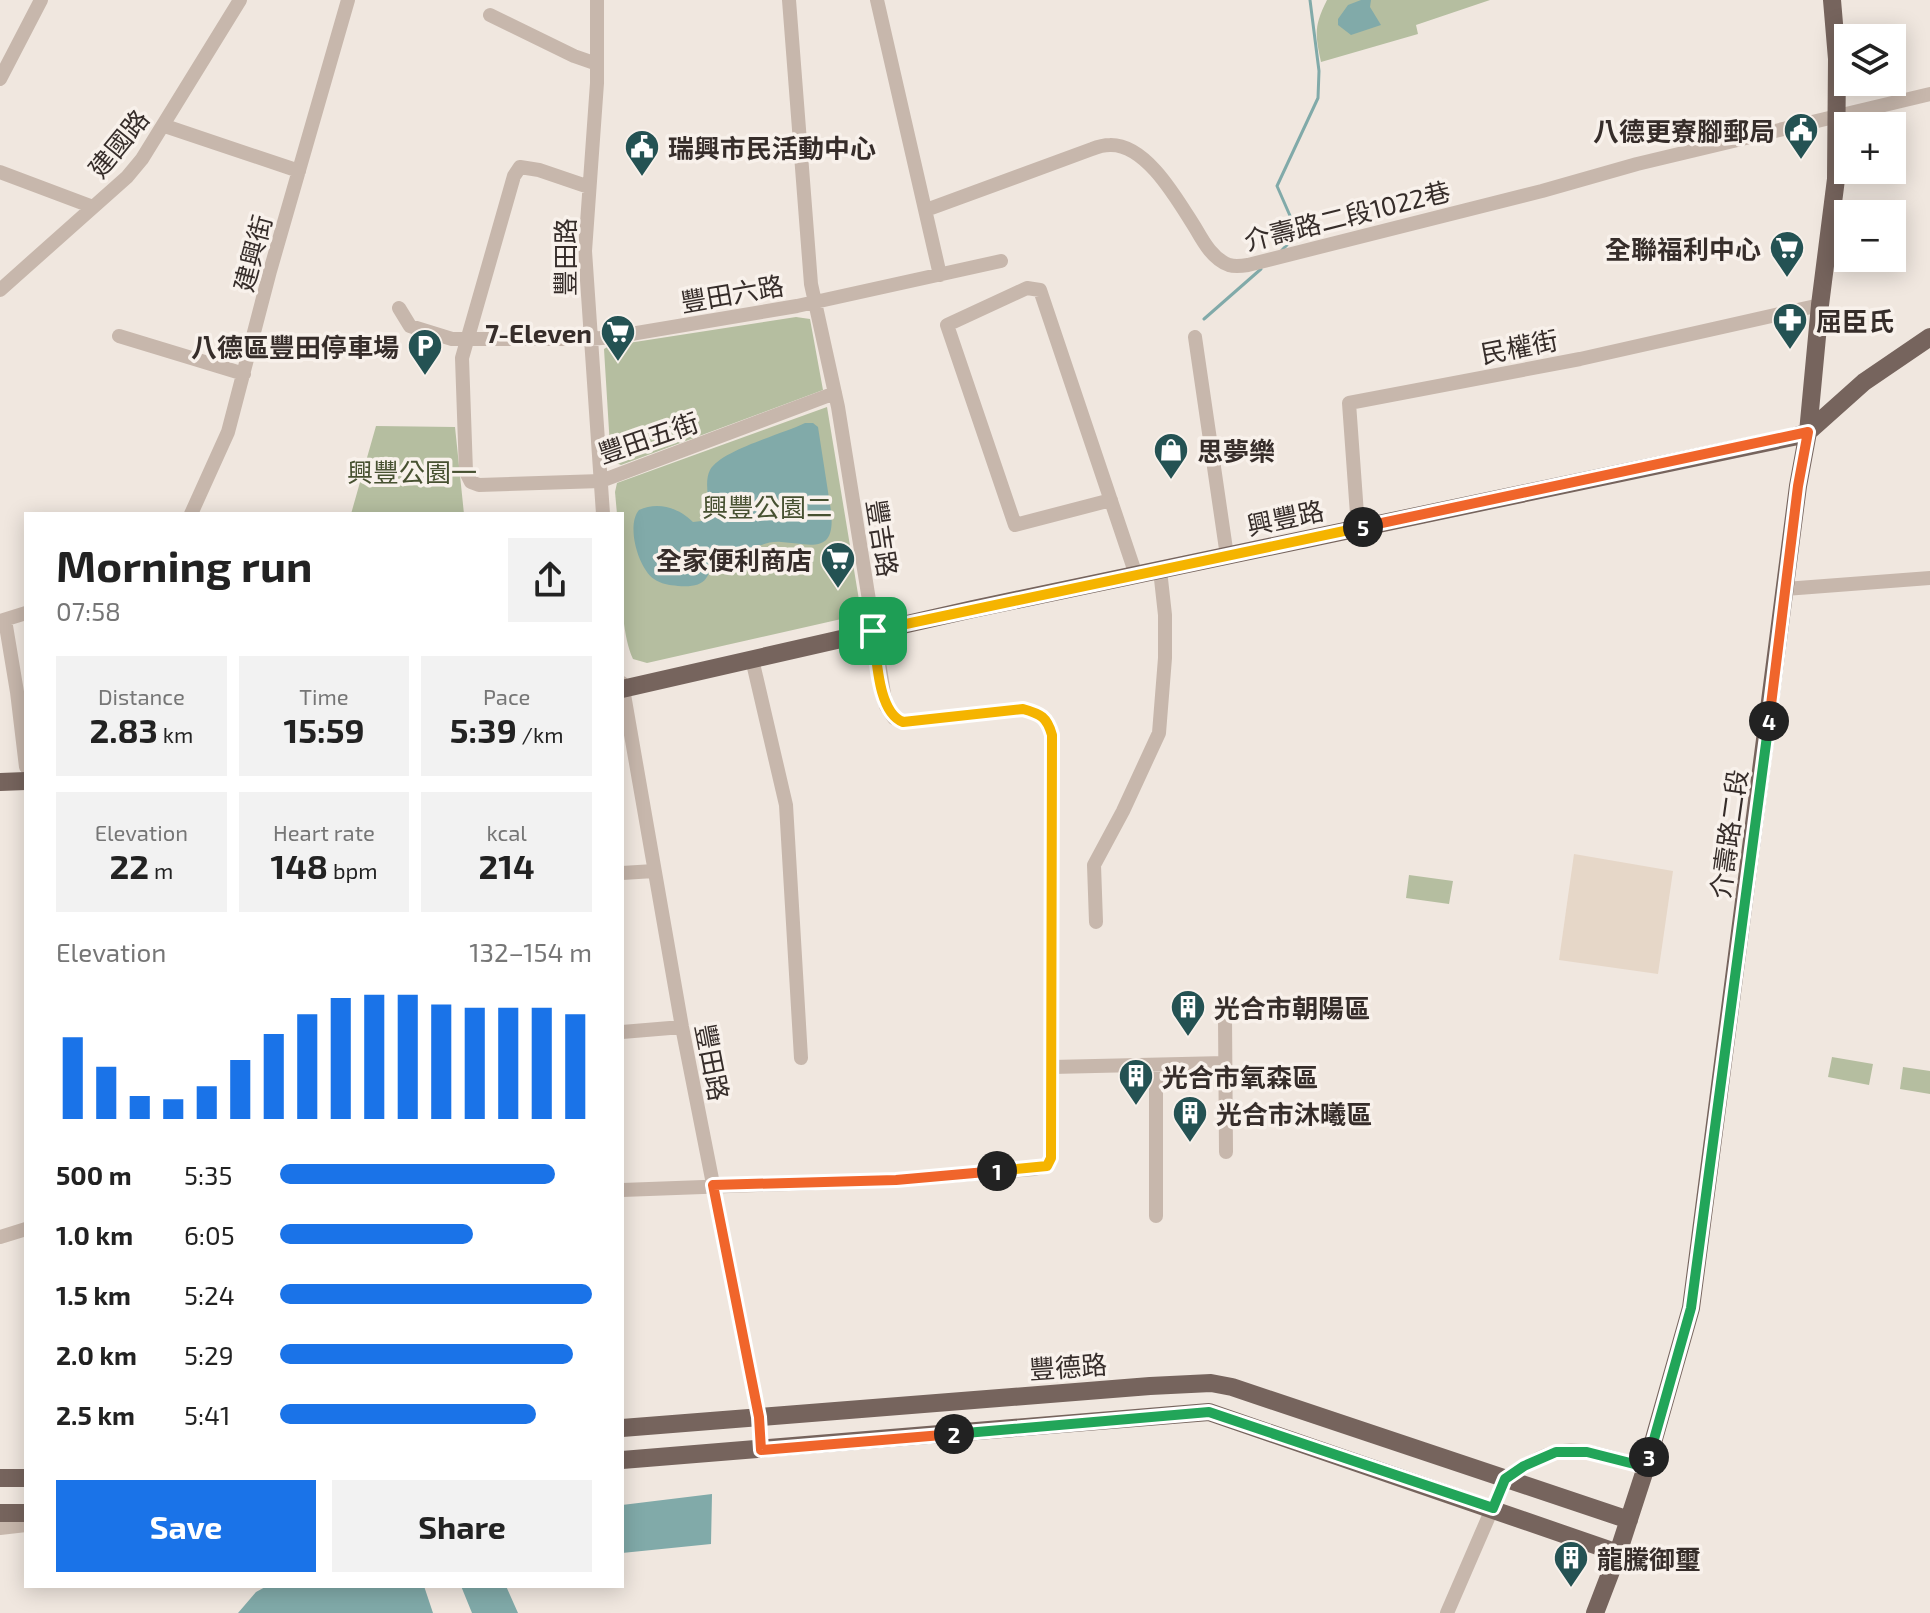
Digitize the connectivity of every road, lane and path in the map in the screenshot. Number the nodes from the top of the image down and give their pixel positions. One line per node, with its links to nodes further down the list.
1 (41, 0): 10 (street)
2 (240, 0): 17 (street, 建國路)
3 (348, 0): 18 (street, 建興街)
4 (597, 0): 11 (street, 豐田路)
5 (789, 0): 27 (street, 豐吉路)
6 (877, 0): 23 (street)
7 (1832, 0): 14 (main road, 介壽路二段)
8 (490, 15): 11 (street)
9 (0, 44): 10 (street)
10 (9, 54): 12 (street)
11 (597, 64): 21 (street, 豐田路)
12 (0, 79)
13 (1930, 94): 15 (street, 介壽路二段1022巷)
14 (1836, 112)
15 (1849, 112)
16 (1834, 116): 23 (street, 介壽路二段1022巷)
17 (165, 126): 18 (street); 22 (street, 建國路)
18 (299, 171): 35 (street, 建興街)
19 (0, 172): 22 (street)
20 (1835, 184): 28 (main road, 介壽路二段)
21 (589, 187): 33 (street); 34 (street, 豐田路)
22 (93, 207): 26 (street, 建國路)
23 (926, 210): 25 (street)
24 (1001, 261): 25 (street, 豐田六路)
25 (940, 275): 27 (street, 豐田六路)
26 (0, 290)
27 (815, 302): 34 (street, 豐田六路); 36 (street, 豐吉路)
28 (1820, 305): 37 (main road, 介壽路二段); 42 (street, 民權街)
29 (399, 308): 33 (street, 豐田六路)
30 (119, 336): 35 (street)
31 (1195, 337): 43 (street)
32 (1930, 337): 37 (main road, 興豐路)
33 (466, 338): 34 (street, 豐田六路); 38 (street, 豐田五街)
34 (590, 339): 38 (street, 豐田路)
35 (244, 374): 40 (street, 建興街)
36 (835, 393): 38 (street, 豐田五街); 50 (street, 豐吉路)
37 (1808, 432): 42 (main road, 興豐路); 47 (main road, 介壽路二段)
38 (601, 481): 41 (street, 豐田路)
39 (1111, 500): 39 (street); 45 (street)
40 (192, 512)
41 (603, 512)
42 (1358, 528): 43 (main road, 興豐路)
43 (1227, 556): 44 (main road, 興豐路)
44 (1160, 570): 45 (main road, 興豐路); 60 (street)
45 (1136, 575): 50 (main road, 興豐路)
46 (1930, 578): 47 (street)
47 (1785, 589): 78 (main road, 介壽路二段)
48 (24, 614): 49 (street)
49 (2, 620): 53 (street)
50 (873, 631): 51 (main road, 興豐路); 67 (street, 豐吉路)
51 (752, 659): 52 (main road, 興豐路); 64 (street)
52 (624, 689)
53 (22, 692): 55 (street)
54 (624, 700): 58 (street, 豐田路)
55 (24, 730)
56 (24, 781): 57 (main road)
57 (0, 782)
58 (654, 871): 59 (street); 62 (street, 豐田路)
59 (624, 873)
60 (1096, 922)
61 (1225, 1018): 65 (street)
62 (682, 1027): 63 (street); 69 (street, 豐田路)
63 (624, 1032)
64 (801, 1058)
65 (1225, 1063): 66 (street); 68 (street)
66 (1156, 1065): 67 (street); 71 (street)
67 (1052, 1067): 69 (street, 豐吉路)
68 (1226, 1152)
69 (713, 1185): 70 (street); 74 (street, 豐田路)
70 (624, 1190)
71 (1156, 1216)
72 (24, 1230): 73 (street)
73 (0, 1237)
74 (759, 1417): 75 (main road, 豐德路); 76 (street, 豐田路); 81 (main road, 豐德路)
75 (624, 1428)
76 (761, 1450): 77 (main road); 82 (main road)
77 (624, 1460)
78 (1646, 1467): 81 (street); 85 (main road, 介壽路二段)
79 (0, 1478): 80 (main road)
80 (24, 1478)
81 (1505, 1479): 82 (street); 85 (main road, 豐德路)
82 (1493, 1508): 88 (main road); 89 (street)
83 (0, 1513): 84 (main road)
84 (24, 1513)
85 (1629, 1520): 88 (main road, 介壽路二段)
86 (24, 1525): 87 (street)
87 (0, 1528)
88 (1618, 1553): 90 (main road, 介壽路二段)
89 (1447, 1613)
90 (1595, 1613)

